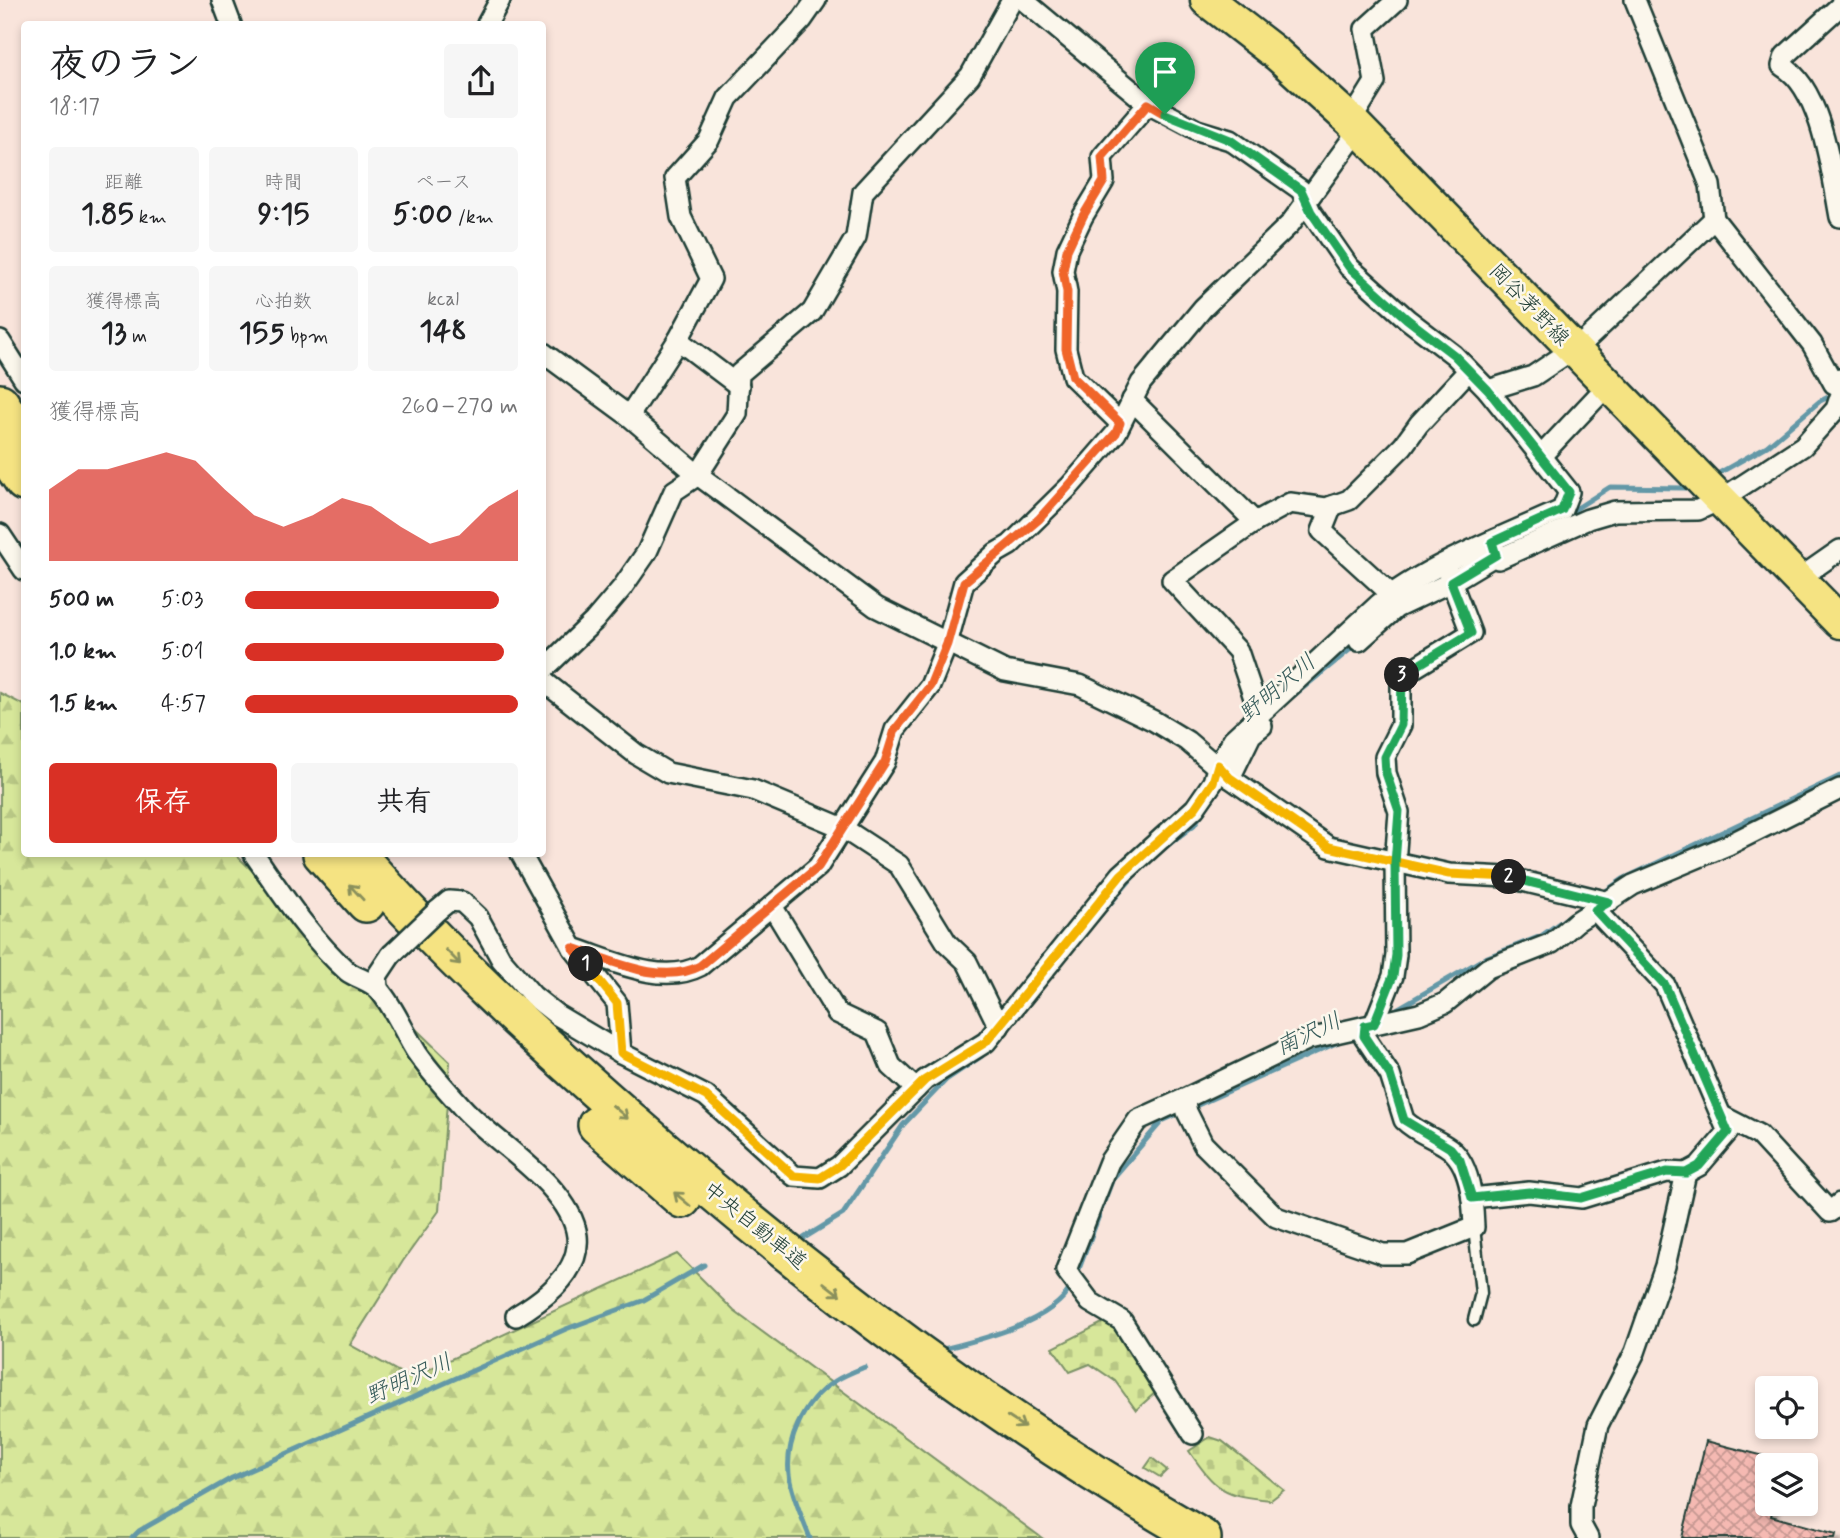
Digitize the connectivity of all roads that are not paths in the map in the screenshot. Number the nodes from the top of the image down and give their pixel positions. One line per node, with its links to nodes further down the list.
1 (222, 0): 10 (street)
2 (500, 0): 11 (street)
3 (816, 0): 17 (street)
4 (1012, 0): 24 (street)
5 (1023, 0): 12 (street)
6 (1207, 0): 13 (main road, 岡谷茅野線)
7 (1397, 0): 13 (street)
8 (1635, 0): 16 (street)
9 (1840, 6): 15 (street)
10 (230, 21)
11 (489, 21)
12 (1148, 104): 14 (street); 31 (street)
13 (1351, 121): 14 (street); 19 (main road, 岡谷茅野線)
14 (1305, 202): 21 (street); 28 (street)
15 (1840, 217)
16 (1714, 219): 19 (street); 23 (street)
17 (678, 340): 24 (street); 30 (street)
18 (0, 341): 22 (street)
19 (1571, 347): 25 (main road, 岡谷茅野線); 26 (street)
20 (546, 355): 30 (street)
21 (1468, 371): 26 (street); 38 (street)
22 (21, 374)
23 (1840, 379)
24 (739, 386): 35 (street)
25 (1608, 386): 34 (street); 37 (main road, 岡谷茅野線)
26 (1488, 390): 34 (street)
27 (1840, 397): 37 (street)
28 (1132, 400): 31 (street); 39 (street)
29 (0, 403): 32 (highway)
30 (629, 416): 35 (street)
31 (1120, 423): 48 (street)
32 (21, 435)
33 (0, 446): 36 (highway)
34 (1542, 456): 41 (street)
35 (698, 475): 48 (street); 49 (street)
36 (21, 478)
37 (1707, 486): 41 (street); 45 (main road, 岡谷茅野線)
38 (1332, 506): 39 (street); 46 (street)
39 (1255, 522): 51 (street)
40 (0, 534): 43 (street)
41 (1494, 549): 44 (street)
42 (1840, 550): 45 (street)
43 (21, 566)
44 (1448, 574): 46 (street); 52 (street); 59 (street)
45 (1797, 580): 47 (main road, 岡谷茅野線)
46 (1391, 594): 51 (street)
47 (1840, 622)
48 (947, 644): 52 (street); 54 (street)
49 (546, 667)
50 (546, 683): 54 (street)
51 (1263, 709): 52 (street)
52 (1224, 771): 59 (street); 65 (street)
53 (1840, 789): 61 (street)
54 (841, 827): 60 (street); 65 (street)
55 (256, 857): 63 (street)
56 (325, 857): 77 (highway, 中央自動車道, one-way to 56)
57 (359, 857): 78 (highway, 中央自動車道, one-way to 78)
58 (523, 857): 62 (street)
59 (1395, 863): 61 (street); 64 (street)
60 (772, 906): 62 (street); 67 (street)
61 (1602, 906): 64 (street); 69 (street)
62 (573, 948): 66 (street)
63 (378, 988): 66 (street, bridge); 74 (street)
64 (1369, 1025): 68 (street); 71 (street)
65 (999, 1027): 67 (street)
66 (621, 1053): 67 (street)
67 (916, 1089)
68 (1184, 1099): 73 (street); 76 (street)
69 (1724, 1116): 70 (street); 72 (street)
70 (1686, 1173): 71 (street); 79 (street)
71 (1472, 1198): 73 (street)
72 (1840, 1203)
73 (1474, 1227): 75 (lane)
74 (516, 1317)
75 (1474, 1320)
76 (1193, 1434)
77 (1155, 1538)
78 (1202, 1538)
79 (1588, 1538)

